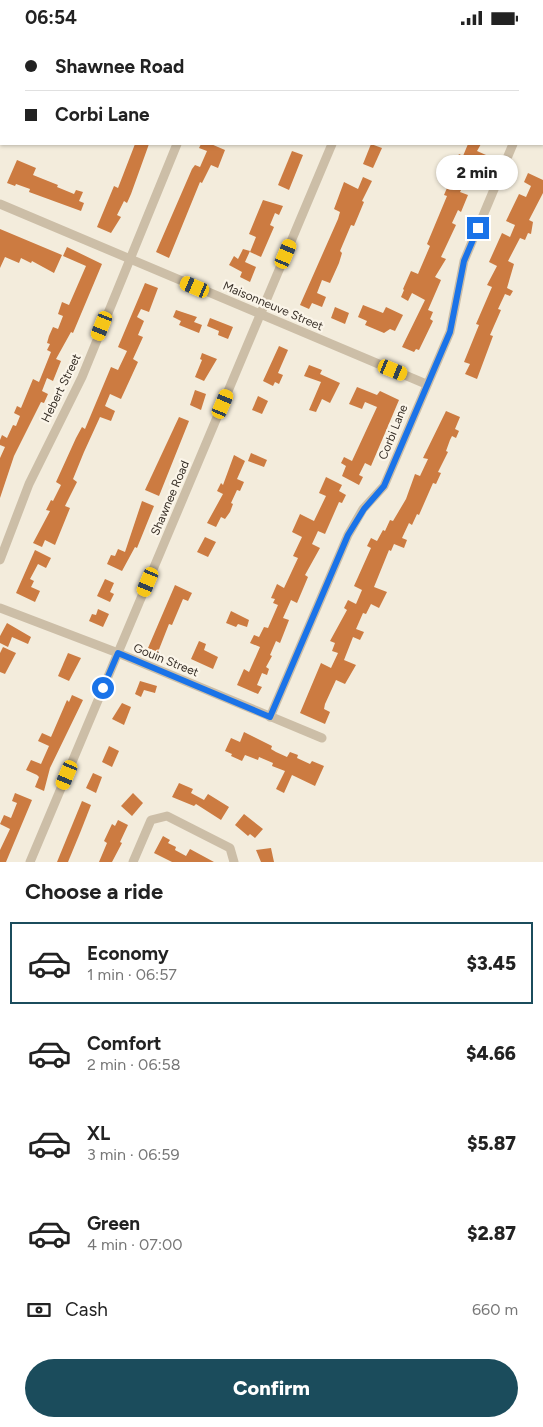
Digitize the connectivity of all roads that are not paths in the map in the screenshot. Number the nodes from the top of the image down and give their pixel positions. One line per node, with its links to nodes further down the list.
1 (177, 145): 5 (street, Hebert Street)
2 (332, 145): 6 (street, Shawnee Road)
3 (513, 145): 7 (street, Corbi Lane)
4 (0, 204): 5 (street, Maisonneuve Street)
5 (130, 259): 6 (street, Maisonneuve Street); 8 (street, Hebert Street)
6 (260, 315): 7 (street, Maisonneuve Street); 10 (street, Shawnee Road)
7 (426, 384): 11 (street, Corbi Lane)
8 (0, 560)
9 (0, 608): 10 (street, Gouin Street)
10 (118, 653): 11 (street, Gouin Street); 13 (street, Shawnee Road)
11 (270, 717): 12 (street, Gouin Street)
12 (322, 738)
13 (30, 862)
14 (133, 862): 15 (street)
15 (234, 862)

